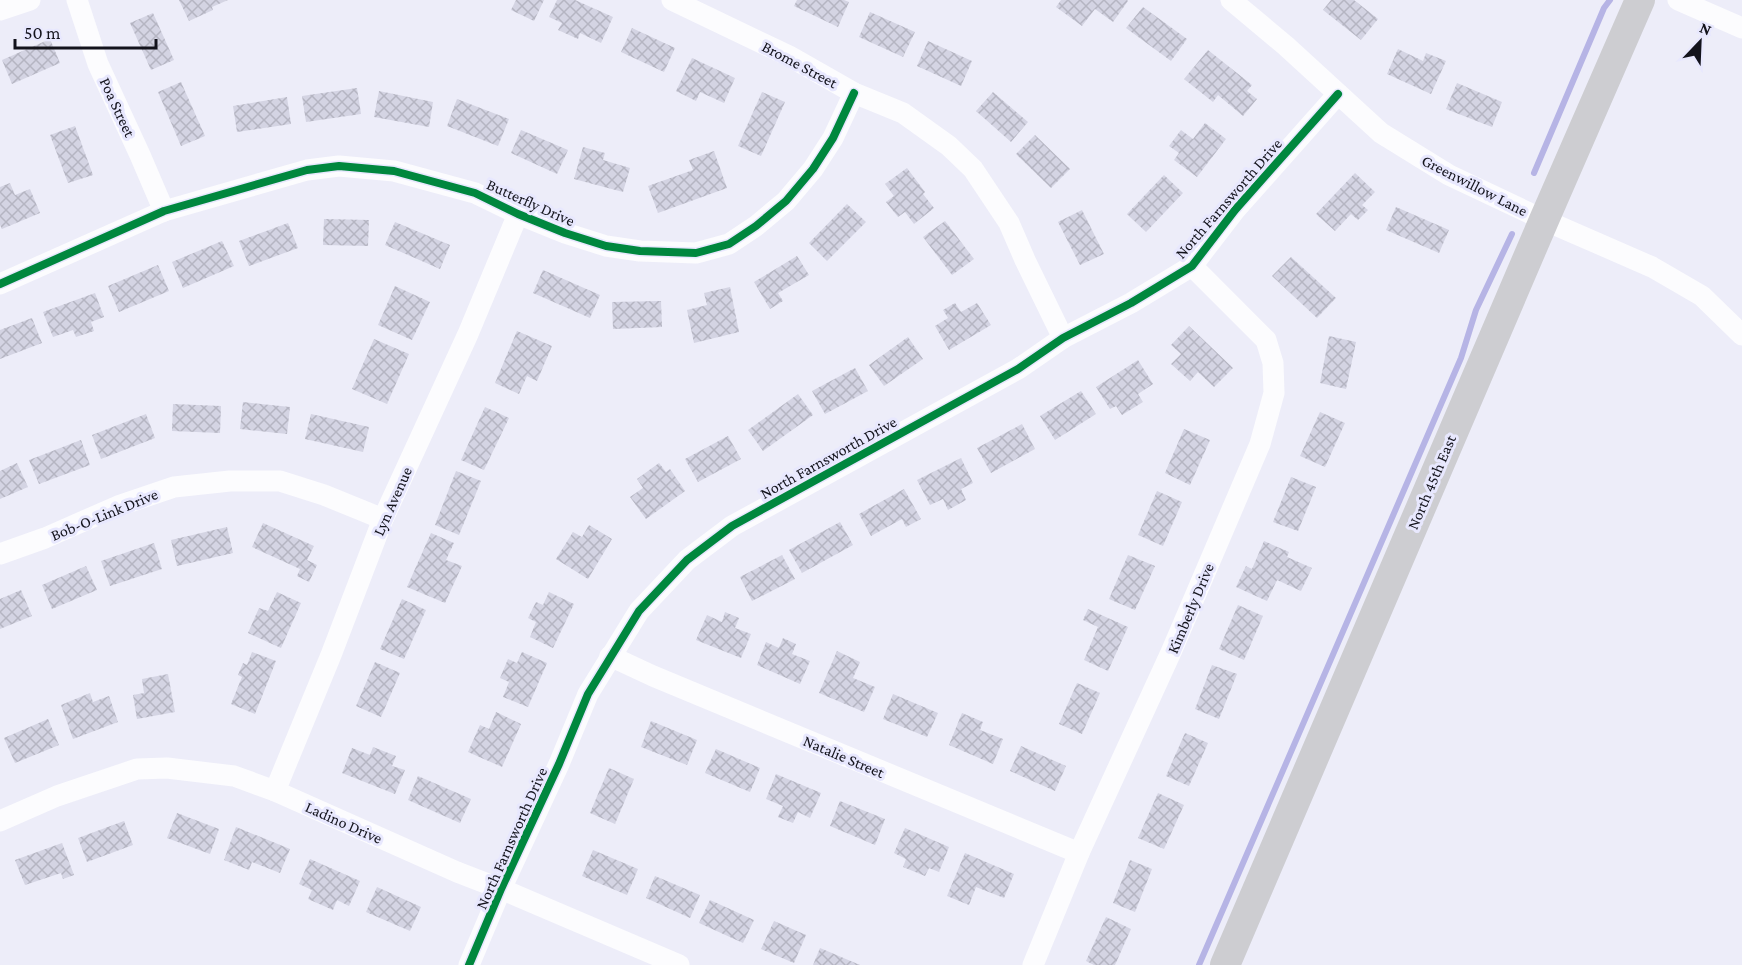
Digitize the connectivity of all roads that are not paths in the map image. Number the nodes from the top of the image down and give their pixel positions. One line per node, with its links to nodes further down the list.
1 (30, 0): 7 (street)
2 (77, 0): 11 (street, Poa Street)
3 (672, 0): 9 (street, Brome Street)
4 (1231, 0): 10 (street, Greenwillow Lane)
5 (1640, 0): 13 (main road, North 45th East)
6 (1678, 0): 8 (street)
7 (0, 10)
8 (1742, 28)
9 (854, 93): 12 (street, Butterfly Drive); 17 (street, Brome Street)
10 (1338, 94): 13 (street, Greenwillow Lane); 14 (street, North Farnsworth Drive)
11 (164, 211): 12 (street, Butterfly Drive); 15 (street, Butterfly Drive)
12 (518, 214): 18 (street, Lyn Avenue)
13 (1544, 220): 16 (street, Greenwillow Lane); 28 (main road, North 45th East)
14 (1192, 266): 17 (street, North Farnsworth Drive); 23 (street, Kimberly Drive)
15 (0, 284)
16 (1742, 335)
17 (1063, 338): 20 (street, North Farnsworth Drive)
18 (383, 519): 19 (street, Bob-O-Link Drive); 21 (street, Lyn Avenue)
19 (0, 554)
20 (610, 656): 23 (street, Natalie Street); 24 (street, North Farnsworth Drive)
21 (275, 791): 22 (street, Ladino Drive); 24 (street, Ladino Drive)
22 (0, 821)
23 (1079, 853): 27 (street, Kimberly Drive)
24 (501, 889): 25 (street, North Farnsworth Drive); 26 (street, Ladino Drive)
25 (469, 965)
26 (679, 965)
27 (1033, 965)
28 (1225, 965)

